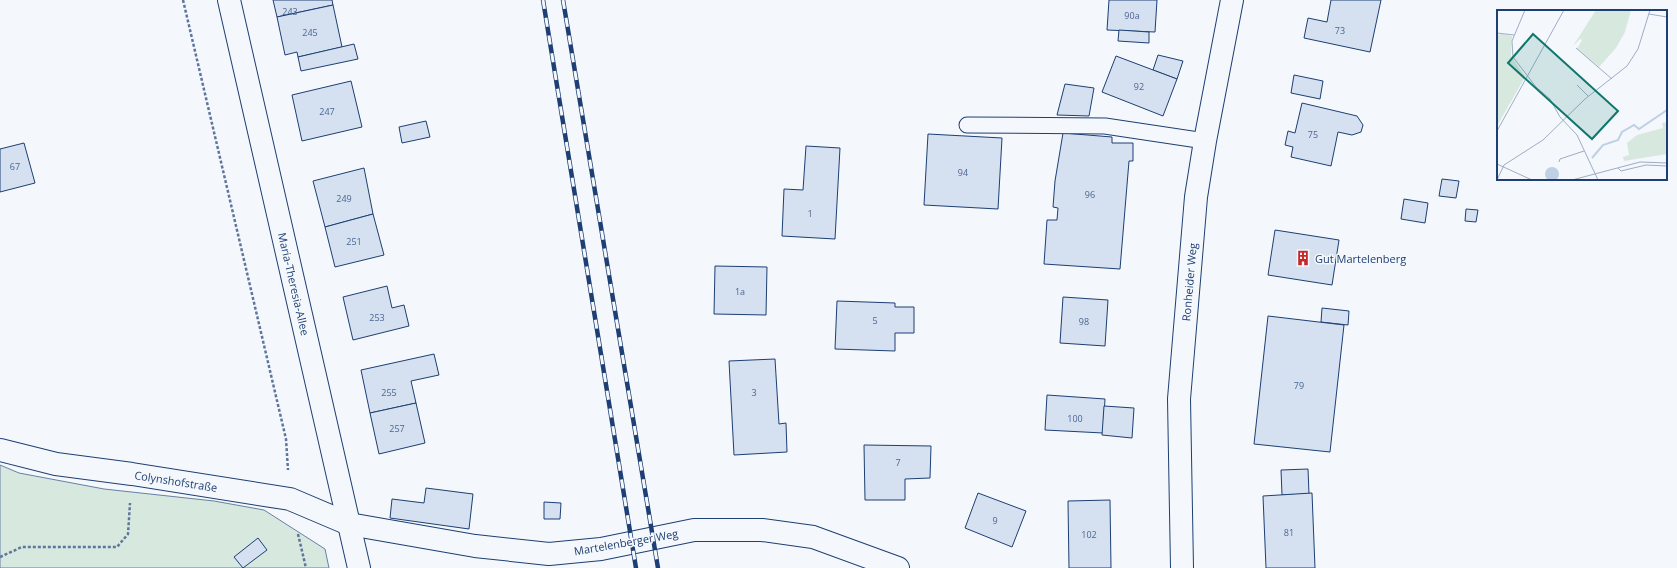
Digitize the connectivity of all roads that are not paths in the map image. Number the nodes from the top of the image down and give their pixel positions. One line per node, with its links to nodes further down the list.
1 (229, 0): 6 (street, Maria-Theresia-Allee)
2 (1232, 0): 4 (street, Ronheider Weg)
3 (967, 125): 4 (lane)
4 (1205, 142): 9 (street, Ronheider Weg)
5 (0, 450): 6 (street, Colynshofstraße)
6 (350, 524): 7 (street, Maria-Theresia-Allee); 8 (street, Martelenberger Weg)
7 (359, 568)
8 (898, 568)
9 (1182, 568)

